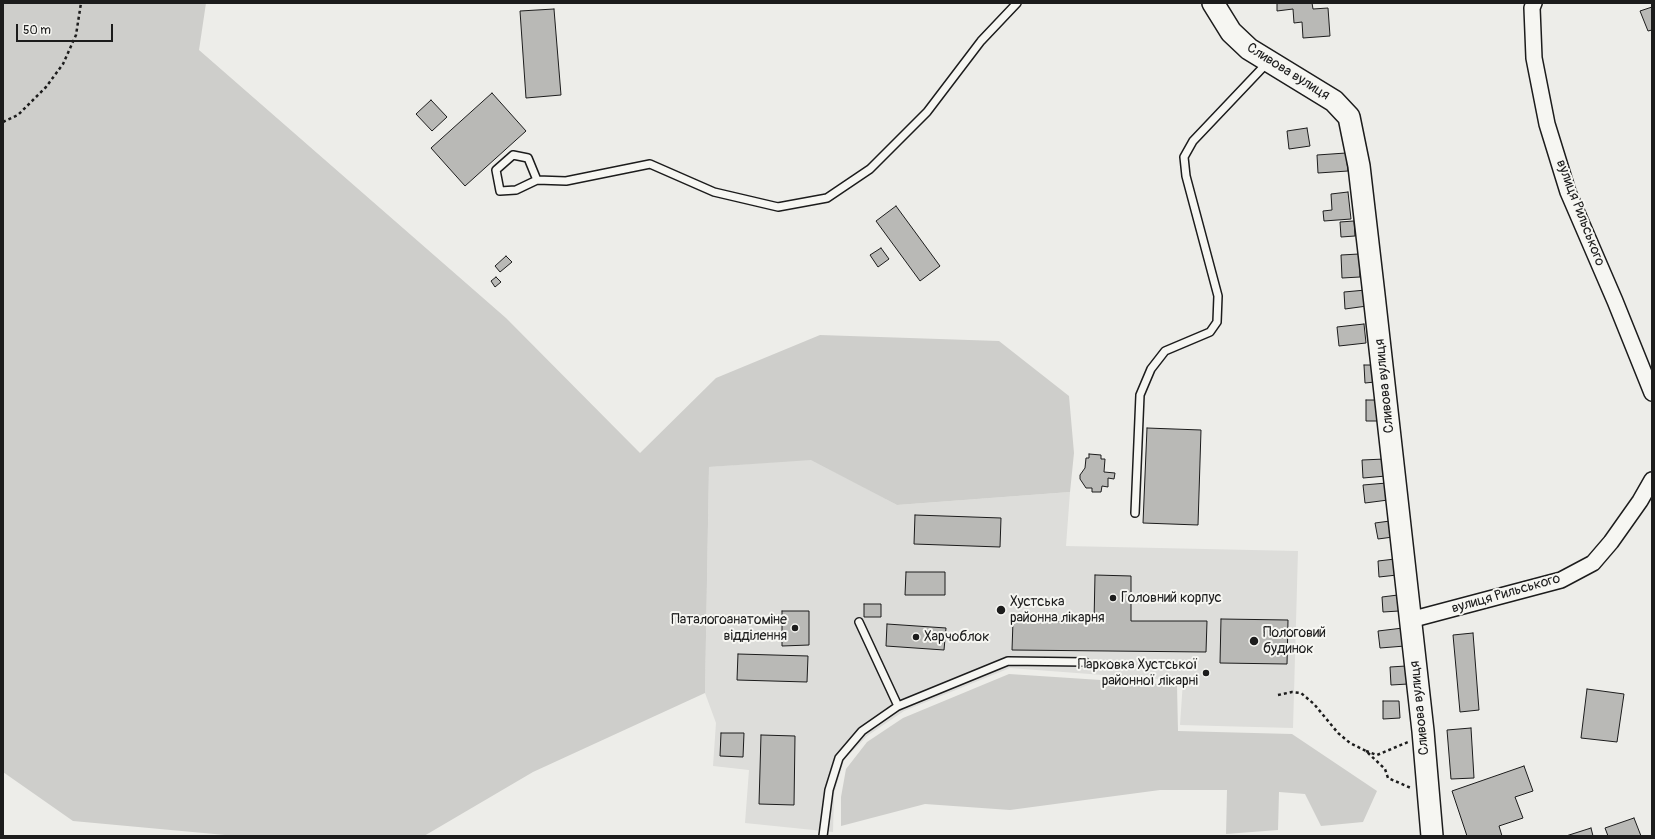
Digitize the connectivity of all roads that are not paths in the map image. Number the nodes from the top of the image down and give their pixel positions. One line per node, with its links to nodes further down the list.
1 (1017, 3): 5 (lane)
2 (1213, 3): 4 (street, Сливова вулиця)
3 (1534, 3): 6 (street, вулиця Рильського)
4 (1269, 60): 8 (lane); 9 (street, Сливова вулиця)
5 (537, 180): 5 (lane)
6 (1652, 393)
7 (1652, 480): 9 (street, вулиця Рильського)
8 (1135, 513)
9 (1410, 620): 14 (street, Сливова вулиця)
10 (859, 622): 12 (lane)
11 (1085, 662): 12 (lane)
12 (898, 706): 13 (lane)
13 (824, 836)
14 (1432, 836)

